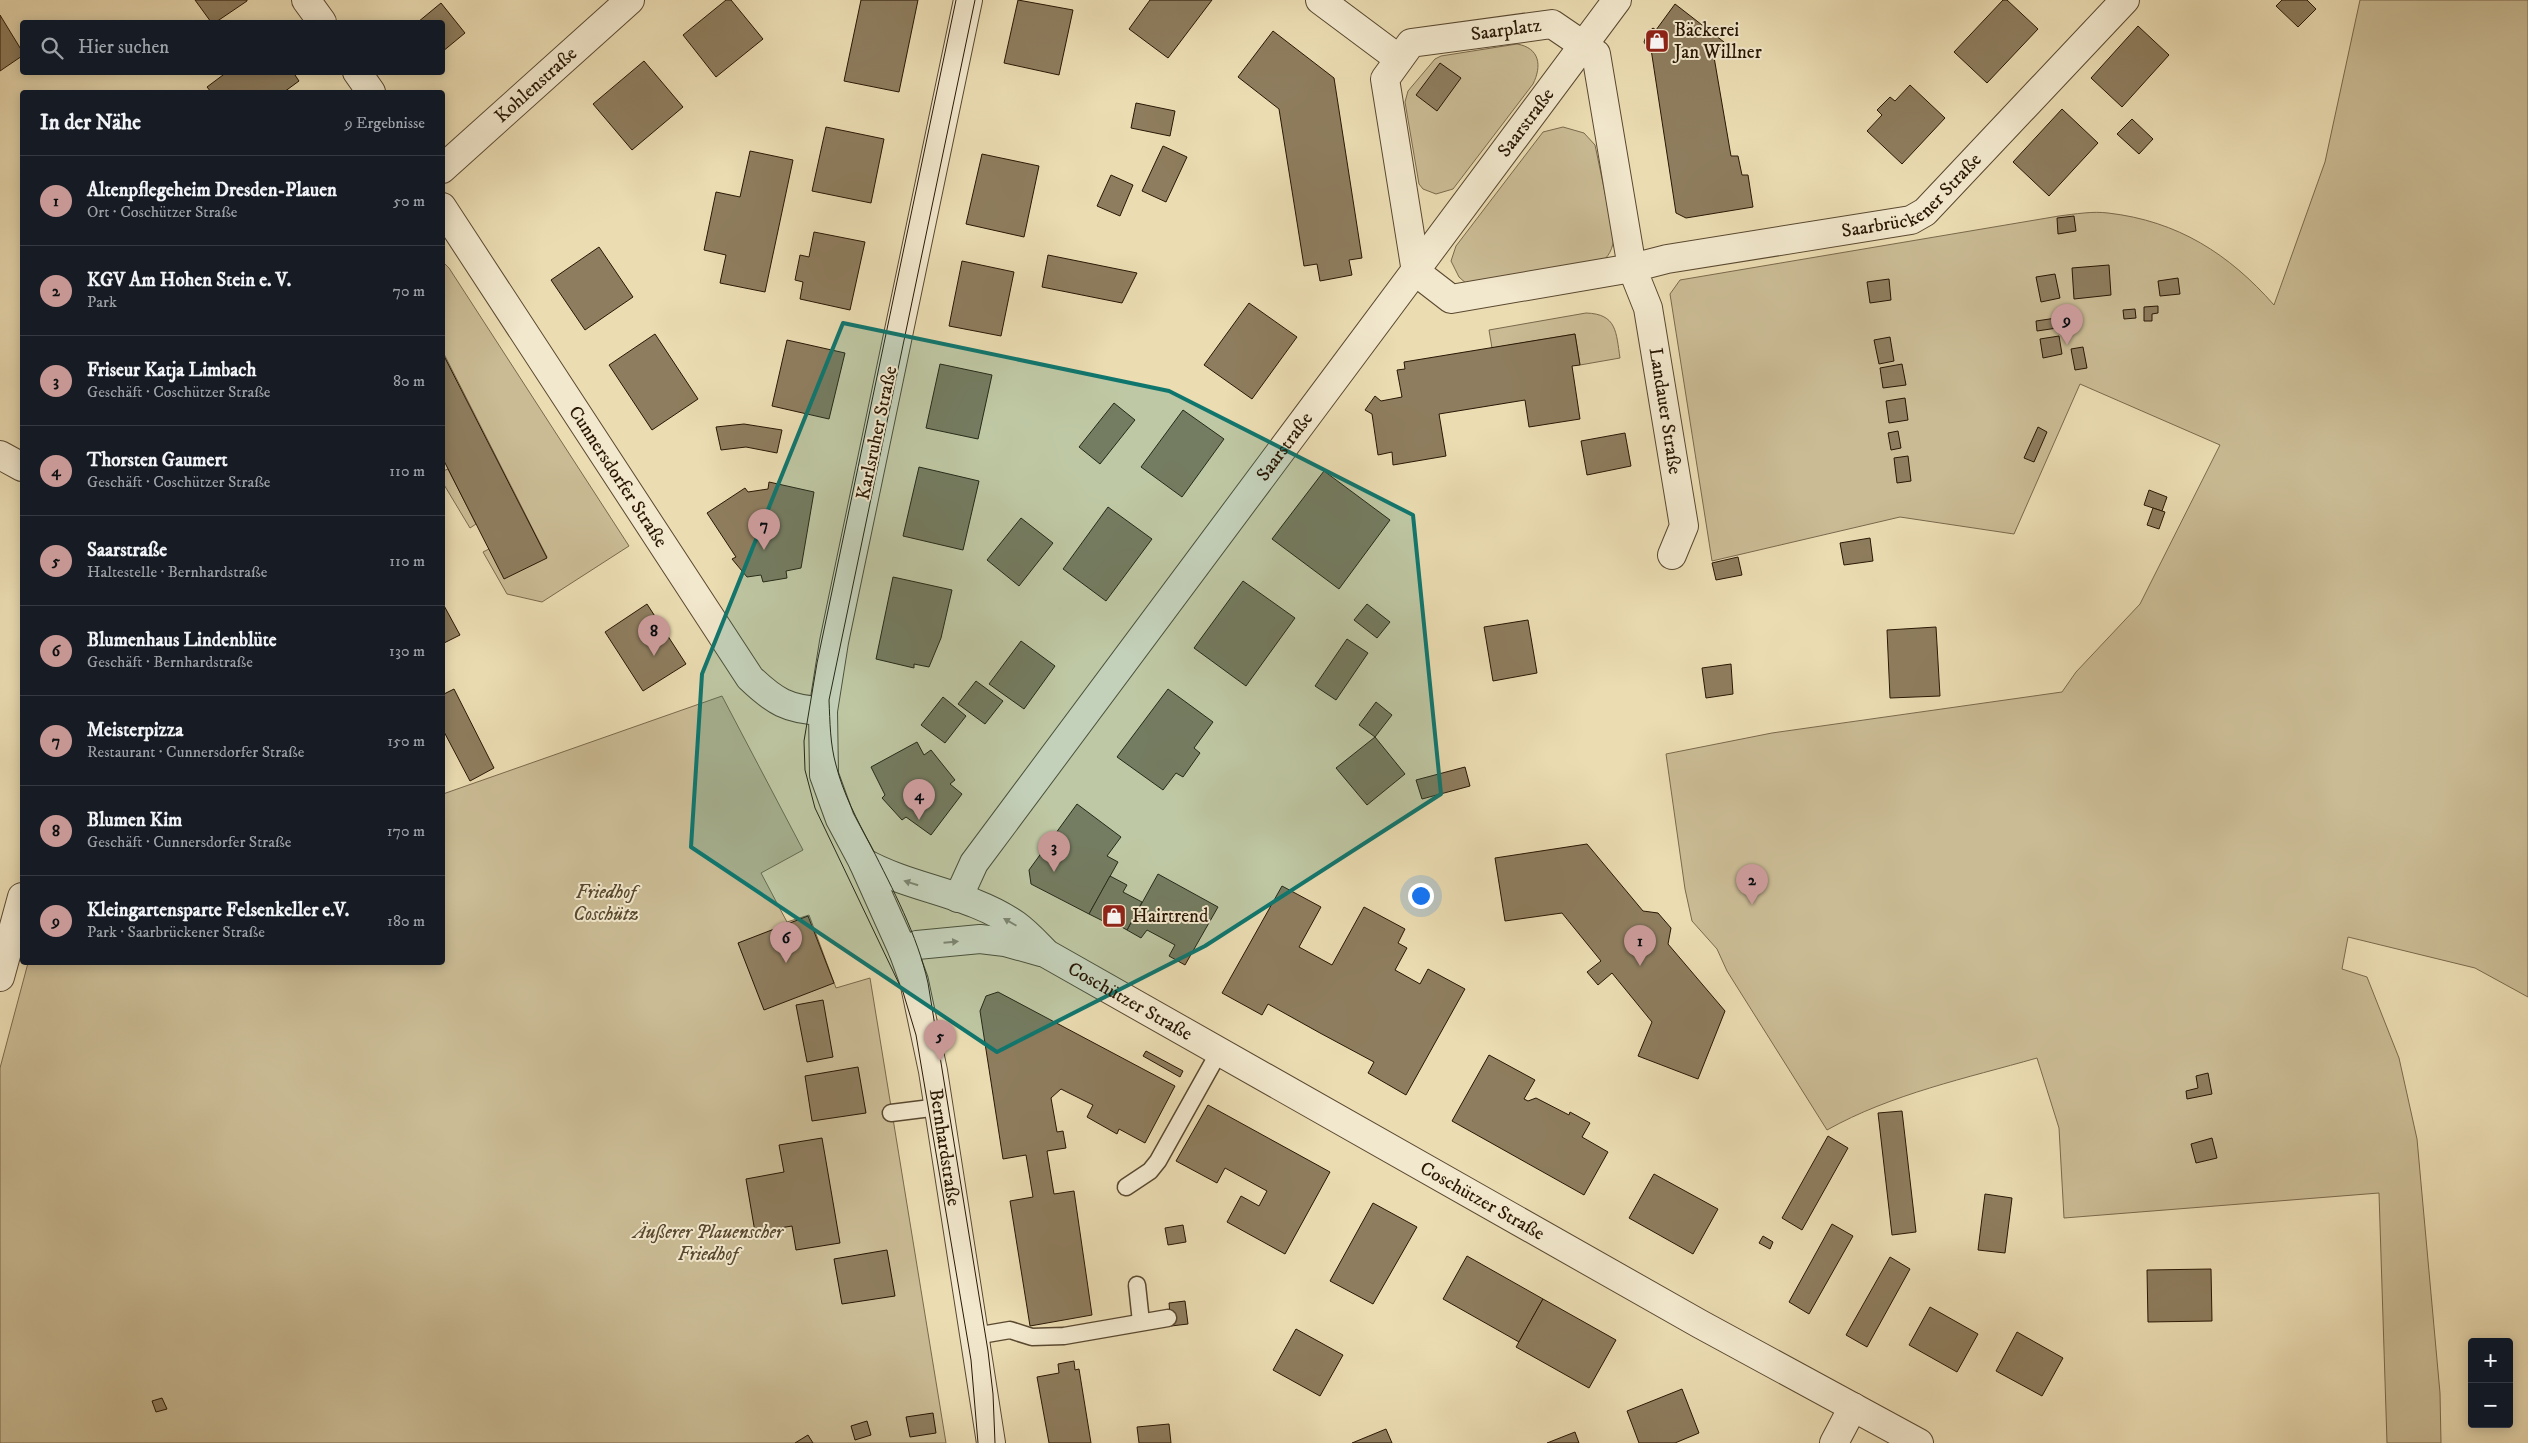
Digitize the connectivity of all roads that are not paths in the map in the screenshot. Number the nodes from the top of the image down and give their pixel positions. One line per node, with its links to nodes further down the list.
1 (306, 0): 7 (street)
2 (630, 0): 12 (street, Kohlenstraße)
3 (968, 0): 19 (street, Karlsruher Straße)
4 (1320, 0): 9 (street)
5 (1617, 0): 8 (street, Saarstraße)
6 (2125, 0): 14 (street, Saarbrückener Straße)
7 (321, 20)
8 (1584, 45): 9 (street, Saarplatz); 14 (street, Saarplatz); 15 (street, Saarstraße)
9 (1399, 59): 15 (street, Saarplatz)
10 (359, 75): 11 (street)
11 (370, 90)
12 (445, 166)
13 (445, 212): 19 (street, Cunnersdorfer Straße)
14 (1632, 268): 15 (street); 18 (street, Landauer Straße)
15 (1416, 272): 21 (street, Saarstraße)
16 (0, 455): 17 (street)
17 (20, 466)
18 (1672, 555)
19 (823, 711): 20 (street, Karlsruher Straße)
20 (863, 862): 21 (street, Coschützer Straße, one-way to 20); 23 (street, Bernhardstraße)
21 (958, 898): 24 (street, Coschützer Straße, one-way to 21)
22 (20, 904): 25 (street)
23 (903, 951): 24 (street, Coschützer Straße, one-way to 24); 27 (street, Bernhardstraße)
24 (1047, 954): 26 (street, Coschützer Straße)
25 (0, 977)
26 (1219, 1052): 29 (lane); 34 (street, Coschützer Straße)
27 (939, 1107): 28 (lane); 33 (street, Bernhardstraße)
28 (891, 1113)
29 (1126, 1187)
30 (1137, 1284): 32 (lane)
31 (1168, 1318): 32 (lane)
32 (1141, 1322): 33 (lane)
33 (975, 1336): 35 (street, Bernhardstraße)
34 (1853, 1407): 36 (street); 37 (street, Coschützer Straße)
35 (992, 1443)
36 (1834, 1443)
37 (1919, 1443)

